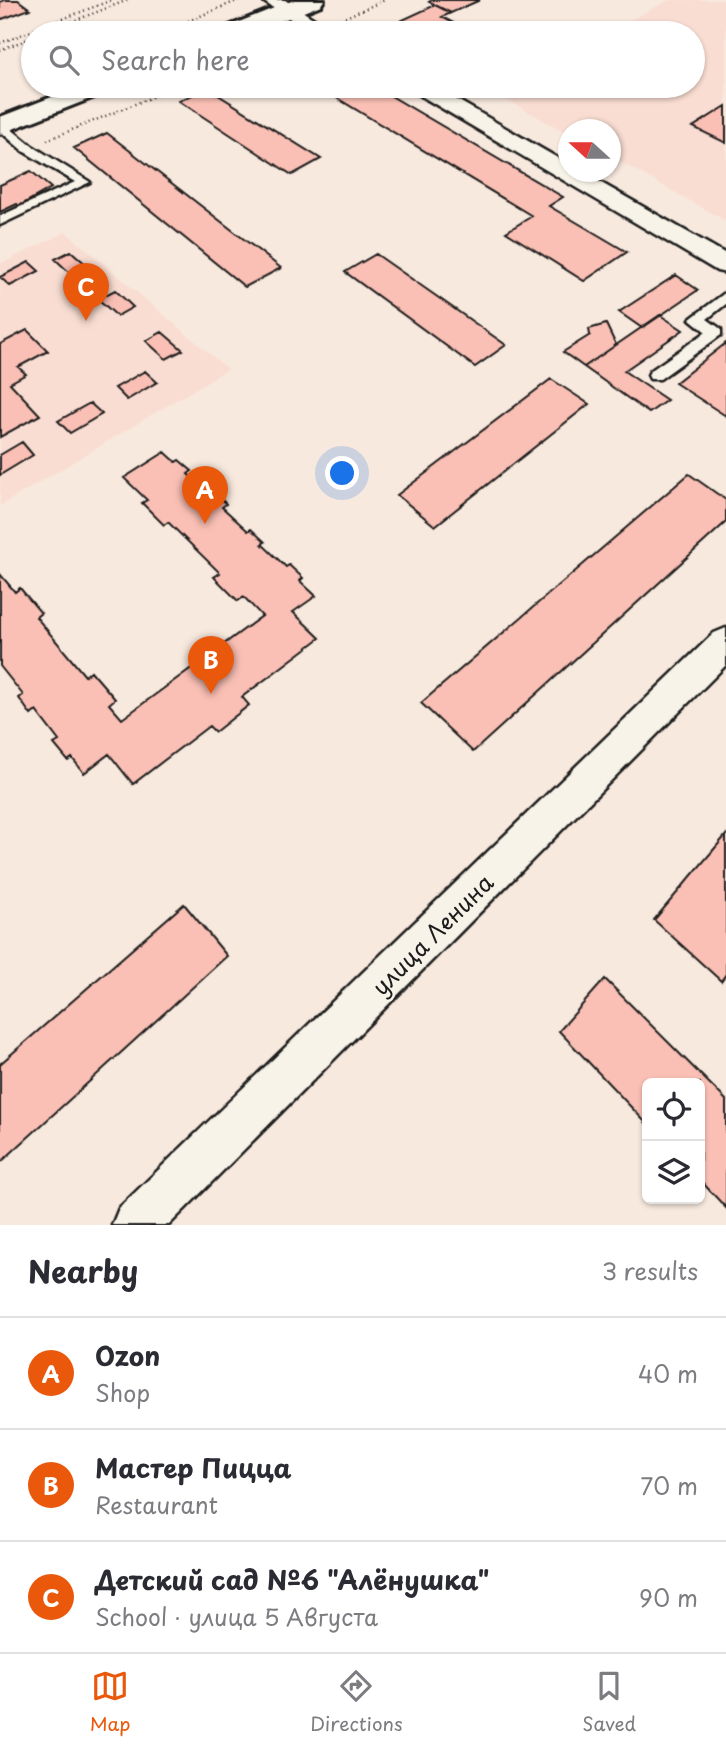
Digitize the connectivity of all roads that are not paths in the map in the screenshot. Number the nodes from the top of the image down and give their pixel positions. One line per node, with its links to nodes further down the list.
1 (313, 0): 2 (street)
2 (280, 5): 3 (street); 4 (street)
3 (253, 21)
4 (306, 21)
5 (71, 98): 7 (street)
6 (439, 98): 9 (street)
7 (0, 126): 8 (lane)
8 (0, 222)
9 (726, 265)
10 (726, 297): 11 (lane)
11 (655, 375)
12 (726, 643): 13 (street, улица Ленина)
13 (136, 1225)

